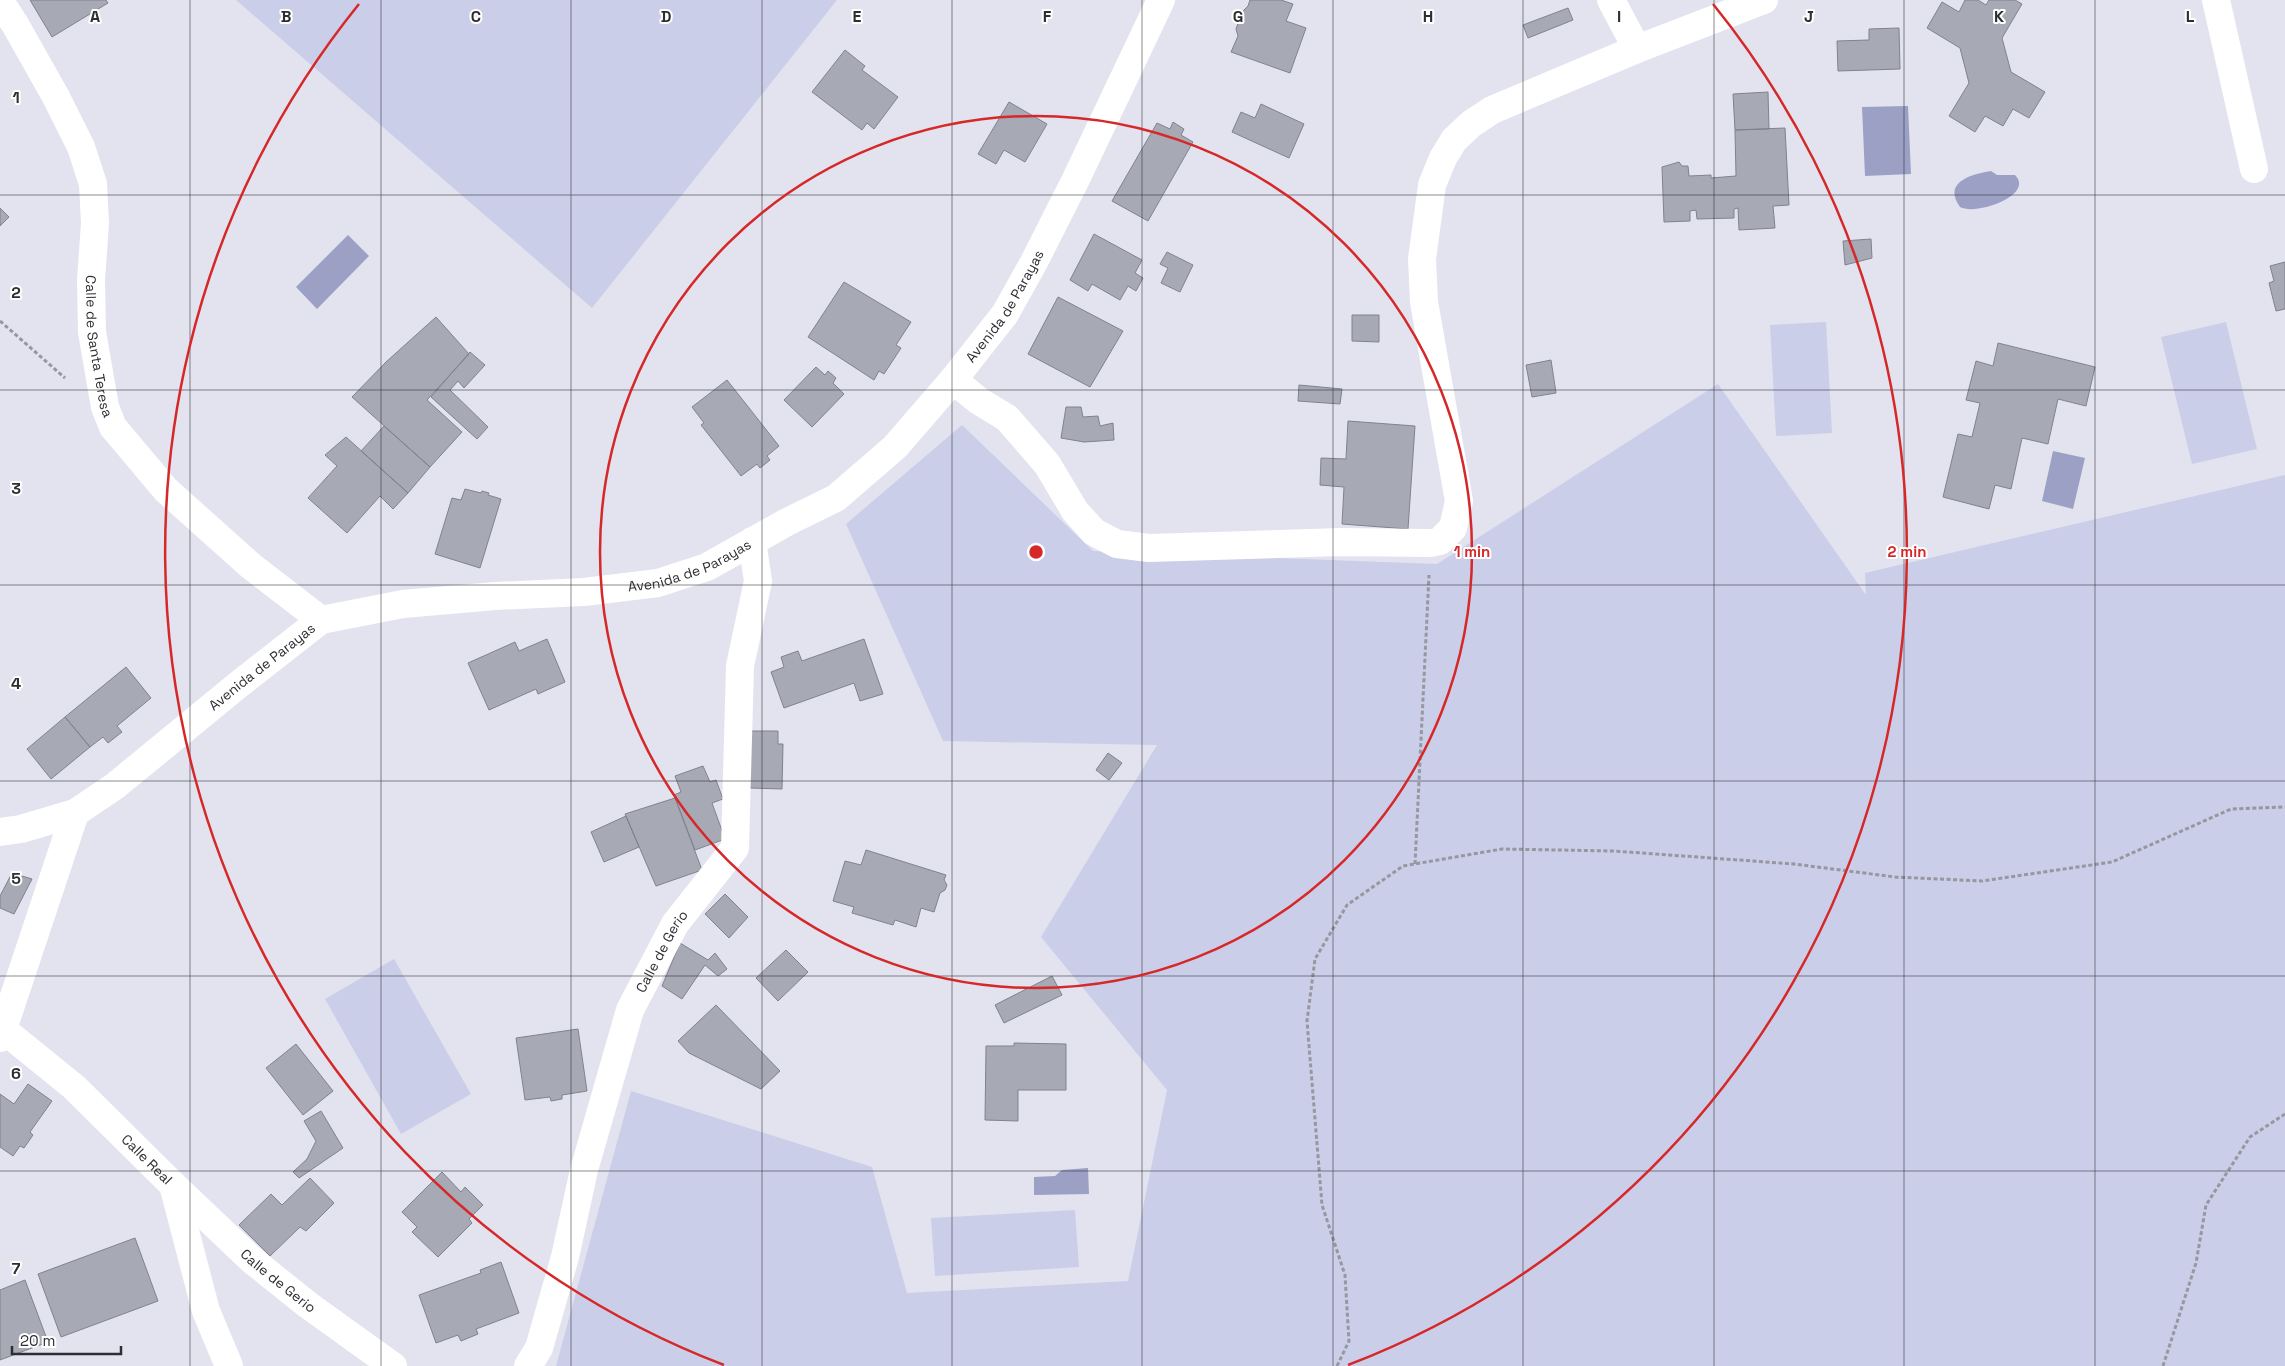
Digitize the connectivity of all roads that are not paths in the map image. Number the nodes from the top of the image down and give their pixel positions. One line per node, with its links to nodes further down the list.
1 (1161, 0): 8 (street, Avenida de Parayas)
2 (1611, 0): 6 (street)
3 (1764, 0): 6 (street)
4 (2216, 0): 7 (street)
5 (0, 1): 10 (street, Calle de Santa Teresa)
6 (1637, 49): 8 (street)
7 (2254, 168)
8 (953, 380): 9 (street, Avenida de Parayas)
9 (752, 541): 10 (street, Avenida de Parayas); 17 (street, Calle de Gerio)
10 (321, 620): 11 (street, Avenida de Parayas)
11 (75, 813): 12 (street, Avenida de Parayas); 13 (street)
12 (0, 832)
13 (1, 1032): 14 (street, Calle Real)
14 (172, 1185): 15 (street, Calle Real); 16 (street, Calle de Gerio)
15 (225, 1365)
16 (394, 1366)
17 (528, 1366)

